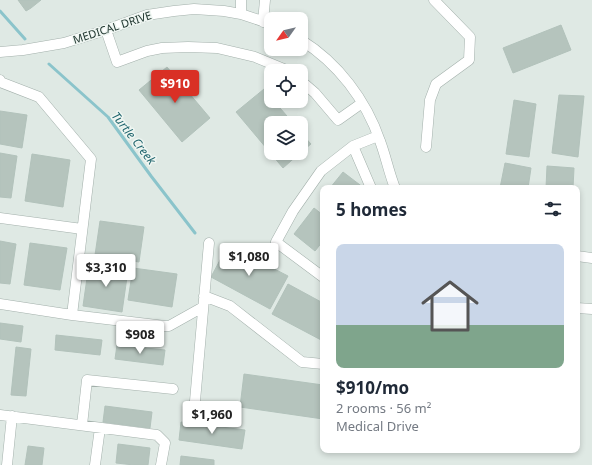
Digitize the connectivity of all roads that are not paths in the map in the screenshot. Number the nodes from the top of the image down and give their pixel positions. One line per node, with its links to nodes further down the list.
1 (241, 0): 5 (street)
2 (265, 0): 4 (street)
3 (434, 0): 16 (street)
4 (266, 12)
5 (241, 14): 6 (street, MEDICAL DRIVE); 7 (street, MEDICAL DRIVE)
6 (264, 22)
7 (106, 30): 9 (street, MEDICAL DRIVE); 10 (street)
8 (308, 44): 13 (street)
9 (0, 52)
10 (273, 64)
11 (0, 80): 20 (street)
12 (308, 87): 13 (street)
13 (362, 103): 14 (street)
14 (378, 136): 15 (street); 18 (street)
15 (353, 146): 17 (street); 24 (street)
16 (426, 147)
17 (370, 185)
18 (394, 185)
19 (0, 218): 20 (street)
20 (82, 229): 29 (street)
21 (209, 243): 25 (street)
22 (580, 256): 23 (street)
23 (592, 258)
24 (320, 275)
25 (204, 301): 29 (street); 30 (street); 32 (street)
26 (0, 304): 29 (street)
27 (580, 308): 28 (street)
28 (592, 309)
29 (72, 315)
30 (320, 364)
31 (173, 389): 35 (street)
32 (195, 401)
33 (0, 415): 34 (street)
34 (12, 416): 35 (street); 37 (street)
35 (82, 425): 36 (street)
36 (100, 428): 38 (street); 39 (street)
37 (7, 465)
38 (95, 465)
39 (161, 465)

